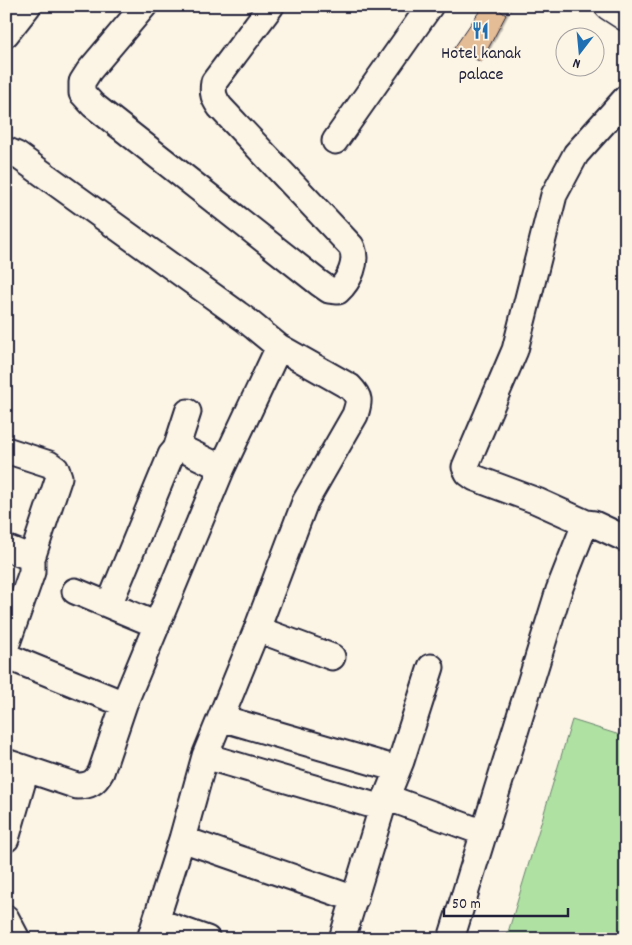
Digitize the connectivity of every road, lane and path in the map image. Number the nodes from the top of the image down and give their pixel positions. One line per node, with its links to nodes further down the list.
1 (28, 6): 7 (street)
2 (144, 6): 3 (street)
3 (271, 6)
4 (430, 6): 9 (street)
5 (608, 6): 6 (highway)
6 (626, 18)
7 (6, 34)
8 (626, 98): 16 (street)
9 (335, 141)
10 (6, 150): 11 (street)
11 (279, 347): 15 (street); 23 (street)
12 (188, 412): 13 (street)
13 (176, 449): 15 (street); 21 (street)
14 (6, 450): 19 (street)
15 (222, 468): 22 (street)
16 (586, 523): 17 (street); 34 (street)
17 (626, 538)
18 (6, 548): 19 (street)
19 (32, 558): 24 (street)
20 (75, 591): 21 (street)
21 (109, 605): 22 (street)
22 (157, 625): 28 (street)
23 (257, 629): 26 (street); 29 (street)
24 (6, 646)
25 (6, 656): 28 (street)
26 (332, 657)
27 (431, 667): 32 (street)
28 (124, 704): 31 (street)
29 (222, 718): 30 (street); 32 (street)
30 (205, 756): 33 (street); 36 (street)
31 (16, 766): 35 (street)
32 (397, 769): 33 (street)
33 (384, 802): 34 (street); 37 (street)
34 (484, 833): 43 (street)
35 (6, 839)
36 (182, 839): 37 (street); 39 (street)
37 (355, 899): 42 (street)
38 (6, 918): 40 (street)
39 (153, 930): 41 (street)
40 (17, 939)
41 (207, 939)
42 (342, 939)
43 (451, 939)

